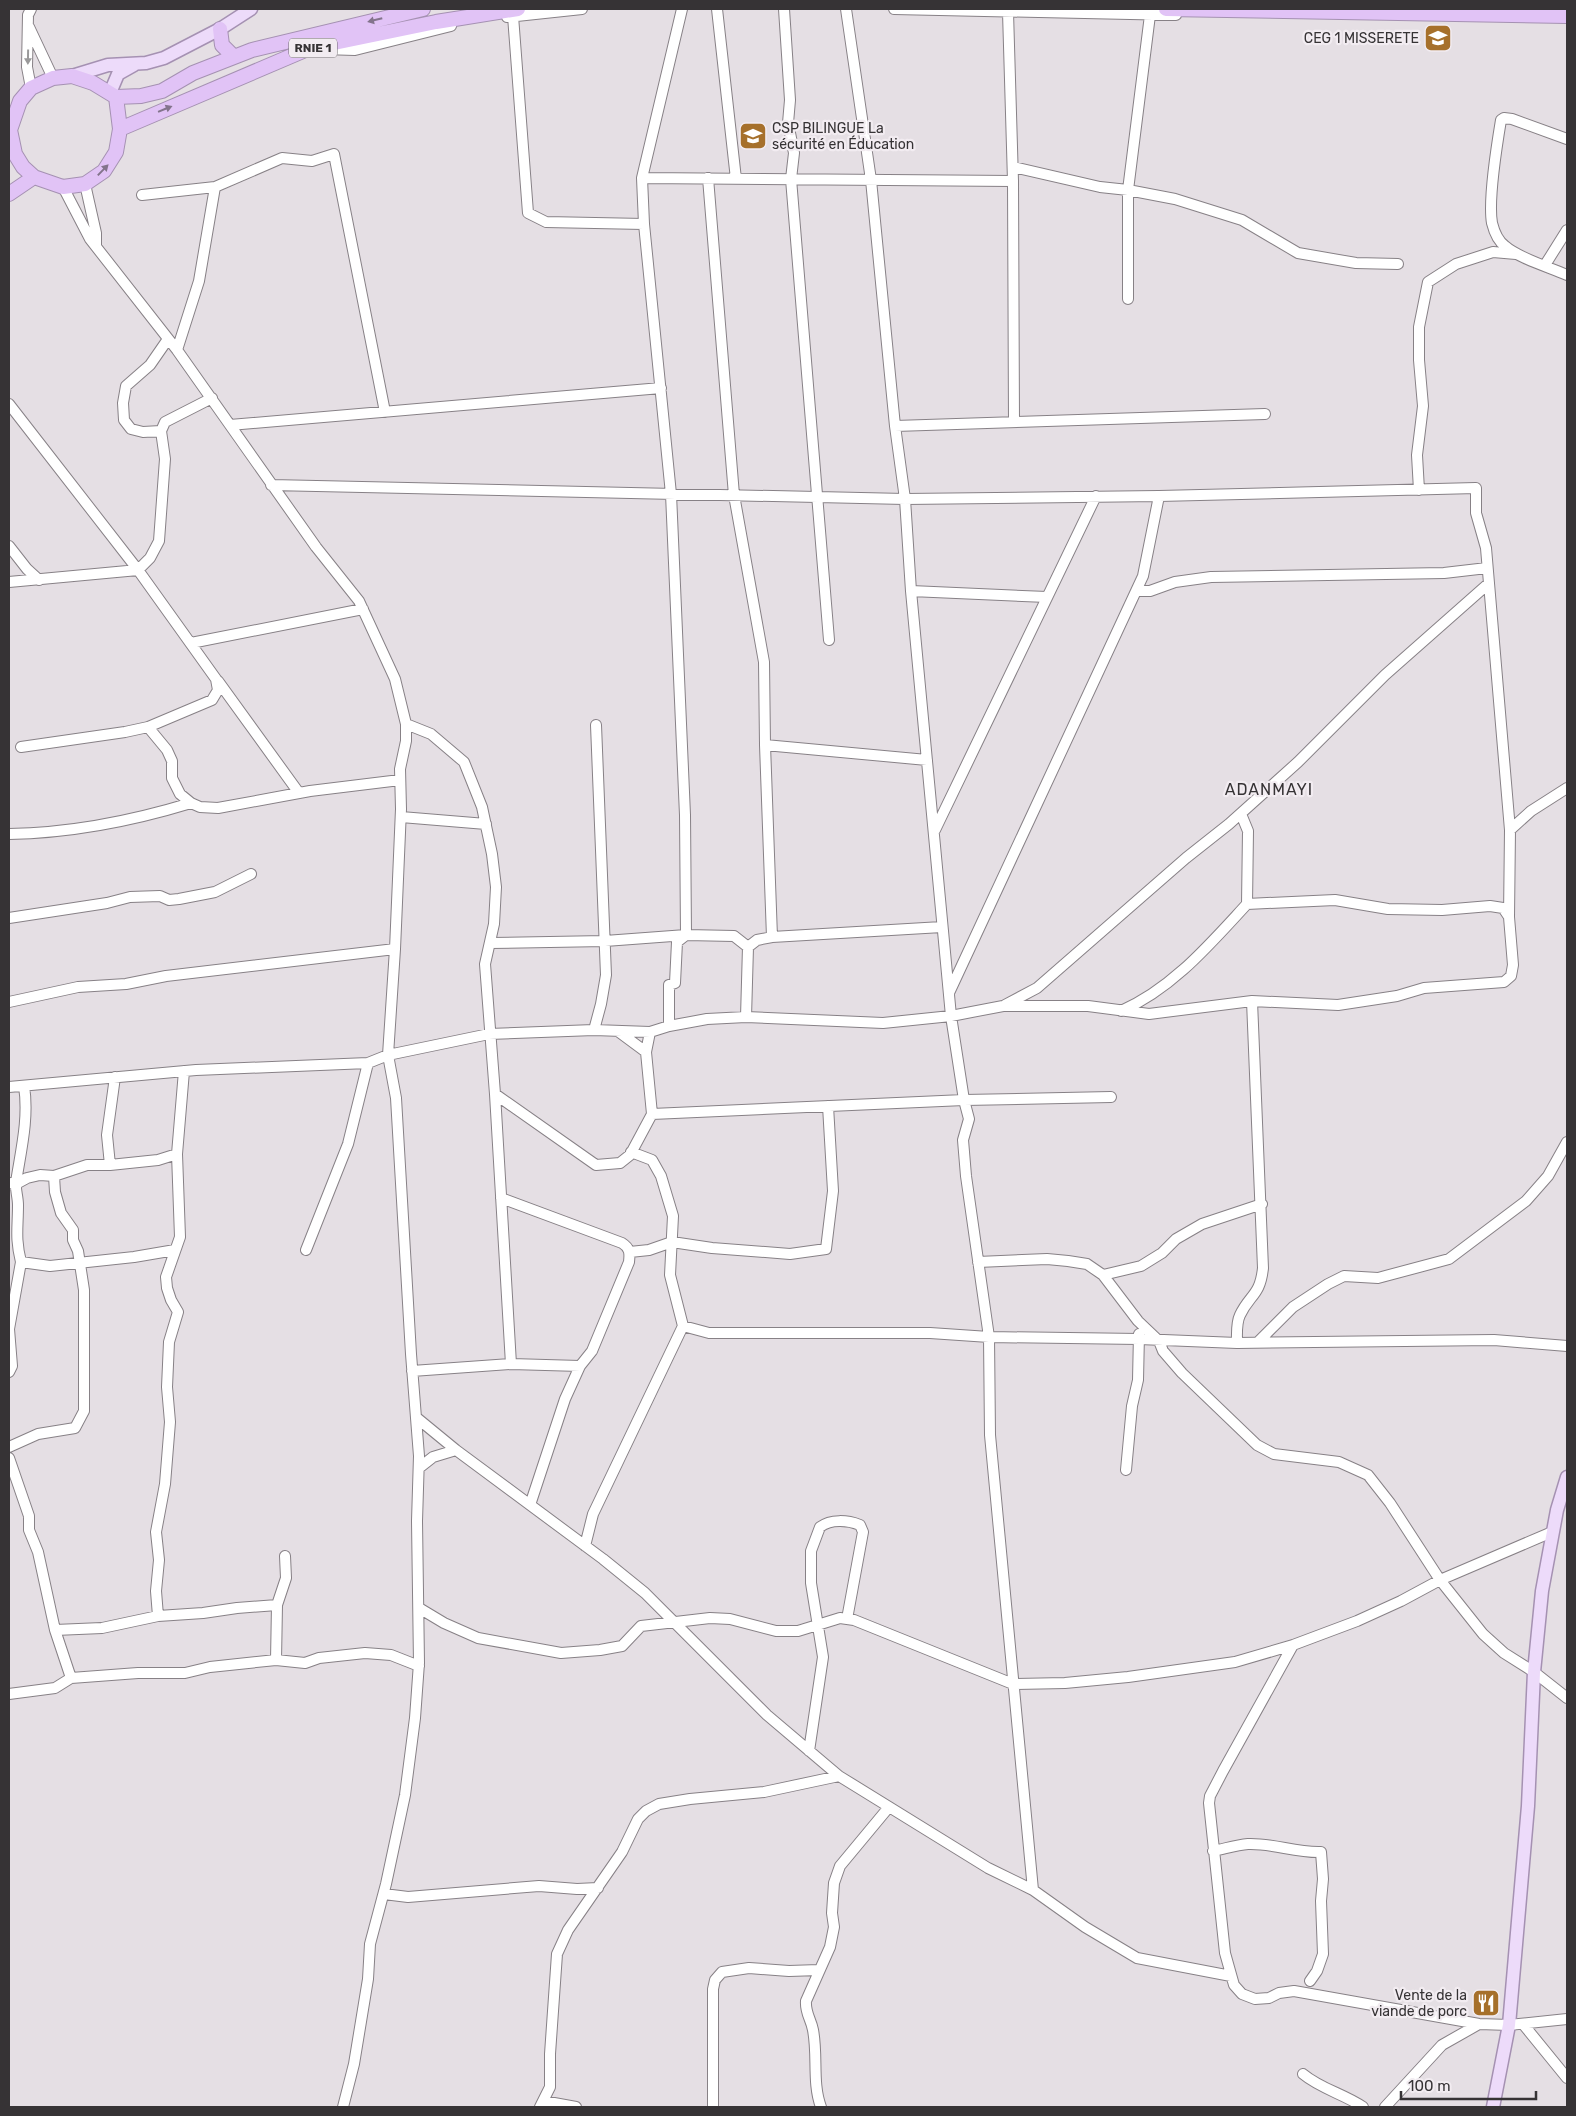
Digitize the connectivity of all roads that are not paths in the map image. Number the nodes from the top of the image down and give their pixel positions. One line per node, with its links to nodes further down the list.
1 (30, 9): 16 (street)
2 (251, 9): 17 (main road)
3 (423, 9): 18 (highway, RNIE 1, one-way to 18)
4 (582, 9): 11 (street)
5 (682, 9): 31 (street)
6 (717, 9): 33 (street)
7 (784, 9): 34 (street)
8 (846, 9): 35 (street)
9 (894, 9): 12 (street)
10 (1166, 9): 14 (highway)
11 (516, 12): 26 (highway, RNIE 1, one-way to 11); 43 (street)
12 (1008, 12): 13 (street); 29 (street)
13 (1150, 15): 15 (street); 40 (street)
14 (1567, 16)
15 (1567, 22)
16 (28, 26): 21 (street); 22 (street, one-way to 22)
17 (220, 29): 18 (highway); 19 (main road)
18 (233, 56): 23 (highway, RNIE 1)
19 (138, 62): 20 (main road); 23 (main road)
20 (72, 76): 21 (highway); 23 (highway)
21 (53, 78): 22 (highway)
22 (31, 88): 24 (highway)
23 (113, 95): 26 (highway)
24 (14, 100): 25 (highway)
25 (10, 129): 28 (highway)
26 (120, 129): 37 (highway, one-way to 26)
27 (1567, 139): 46 (street)
28 (12, 156): 30 (highway)
29 (1013, 167): 36 (street); 40 (street)
30 (34, 177): 38 (highway); 41 (highway)
31 (642, 178): 32 (street); 43 (street)
32 (708, 178): 33 (street); 65 (street)
33 (736, 178): 34 (street)
34 (791, 179): 35 (street); 68 (street)
35 (871, 180): 36 (street); 60 (street)
36 (1013, 181): 58 (street)
37 (85, 184): 38 (highway); 45 (street)
38 (63, 187): 45 (street)
39 (215, 187): 42 (street); 52 (street); 56 (street)
40 (1128, 190): 47 (street); 50 (street)
41 (9, 194)
42 (142, 195)
43 (644, 224): 53 (street)
44 (1567, 230): 48 (street)
45 (96, 246): 51 (street)
46 (1516, 254): 48 (street); 63 (street)
47 (1398, 264)
48 (1545, 265): 49 (street)
49 (1567, 275)
50 (1128, 299)
51 (168, 339): 52 (street); 61 (street)
52 (177, 350): 54 (street)
53 (662, 388): 56 (street); 64 (street)
54 (212, 398): 59 (street); 61 (street)
55 (9, 404): 72 (street)
56 (385, 412): 59 (street)
57 (1265, 414): 58 (street)
58 (1014, 422): 60 (street)
59 (230, 425): 62 (street)
60 (895, 426): 69 (street)
61 (162, 431): 72 (street)
62 (271, 485): 64 (street); 79 (street)
63 (1419, 490): 67 (street); 71 (street)
64 (671, 494): 65 (street); 104 (street)
65 (734, 495): 68 (street); 86 (street)
66 (1096, 496): 67 (street); 69 (street); 78 (street)
67 (1159, 496): 77 (street)
68 (817, 497): 69 (street); 80 (street)
69 (905, 499): 76 (street)
70 (9, 546): 73 (street)
71 (1487, 568): 75 (street); 77 (street)
72 (138, 570): 73 (street); 81 (street)
73 (39, 580): 74 (street)
74 (9, 582)
75 (1488, 584): 93 (street); 97 (street)
76 (911, 591): 78 (street); 88 (street)
77 (1136, 591): 110 (street)
78 (1047, 597): 96 (street)
79 (363, 609): 81 (street); 83 (street)
80 (830, 640)
81 (191, 643): 82 (street)
82 (216, 678): 85 (street); 91 (street)
83 (406, 724): 89 (street); 95 (street)
84 (596, 725): 106 (street)
85 (148, 727): 87 (street); 92 (street)
86 (765, 745): 88 (street); 105 (street)
87 (21, 747)
88 (926, 760): 96 (street)
89 (400, 780): 91 (street); 94 (street)
90 (1567, 788): 97 (street)
91 (299, 793): 92 (street)
92 (191, 803): 98 (street)
93 (1241, 814): 100 (street); 113 (street)
94 (401, 817): 95 (street); 109 (street)
95 (486, 824): 107 (street)
96 (934, 830): 103 (street)
97 (1510, 830): 101 (street)
98 (9, 834)
99 (251, 874): 102 (street)
100 (1247, 904): 101 (street); 114 (street)
101 (1509, 917): 111 (street)
102 (9, 918)
103 (942, 927): 105 (street); 110 (street)
104 (686, 935): 106 (street); 108 (street); 117 (street)
105 (772, 937): 108 (street)
106 (605, 941): 107 (street); 118 (street)
107 (490, 942): 121 (street)
108 (748, 947): 116 (street)
109 (395, 948): 112 (street); 123 (street)
110 (948, 994): 115 (street)
111 (1252, 1001): 114 (street); 141 (street)
112 (9, 1002)
113 (1003, 1006): 114 (street); 115 (street)
114 (1121, 1011)
115 (951, 1016): 116 (street); 131 (street)
116 (746, 1017): 117 (street)
117 (669, 1026): 120 (street)
118 (594, 1030): 119 (street); 121 (street)
119 (619, 1032): 120 (street); 122 (street)
120 (650, 1032): 122 (street)
121 (489, 1034): 123 (street); 129 (street)
122 (646, 1052): 133 (street)
123 (388, 1055): 124 (street); 160 (street)
124 (368, 1062): 125 (street); 144 (street)
125 (184, 1071): 126 (street); 136 (street)
126 (115, 1078): 127 (street); 137 (street)
127 (24, 1086): 128 (street); 139 (street)
128 (9, 1087)
129 (495, 1094): 135 (street); 140 (street)
130 (1111, 1097): 131 (street)
131 (964, 1100): 132 (street); 147 (street)
132 (828, 1106): 133 (street); 142 (street)
133 (652, 1114): 135 (street)
134 (1567, 1142): 155 (street)
135 (631, 1152): 142 (street)
136 (177, 1154): 137 (street); 143 (street)
137 (110, 1165): 138 (street)
138 (54, 1176): 139 (street); 148 (street)
139 (12, 1184): 146 (street)
140 (501, 1198): 145 (street); 158 (street)
141 (1262, 1204): 149 (street); 156 (street)
142 (672, 1242): 145 (street); 151 (street)
143 (175, 1250): 148 (street); 176 (street)
144 (306, 1250)
145 (630, 1252): 159 (street)
146 (21, 1262): 148 (street); 161 (street)
147 (978, 1262): 149 (street); 152 (street)
148 (80, 1263): 163 (street)
149 (1103, 1275): 150 (street)
150 (1138, 1321): 153 (street); 154 (street)
151 (683, 1326): 152 (street); 171 (street)
152 (989, 1338): 153 (street); 186 (street)
153 (1139, 1339): 154 (street); 167 (street)
154 (1159, 1341): 156 (street); 173 (street)
155 (1258, 1342): 156 (street); 157 (street)
156 (1237, 1343)
157 (1567, 1346)
158 (512, 1364): 159 (street); 160 (street)
159 (580, 1366): 169 (street)
160 (412, 1370): 162 (street)
161 (9, 1372)
162 (417, 1418): 164 (street); 166 (street)
163 (9, 1446)
164 (456, 1450): 166 (street); 169 (street)
165 (9, 1458): 180 (street)
166 (419, 1468): 175 (street)
167 (1126, 1470)
168 (1567, 1477): 170 (main road)
169 (530, 1505): 171 (street)
170 (1552, 1532): 173 (street); 184 (main road)
171 (585, 1546): 178 (street)
172 (285, 1556): 174 (street)
173 (1440, 1580): 181 (street); 184 (street)
174 (277, 1605): 176 (street); 182 (street)
175 (419, 1608): 178 (street); 183 (street)
176 (158, 1616): 180 (street)
177 (846, 1619): 179 (street); 179 (street); 186 (street)
178 (674, 1622): 179 (street); 189 (street)
179 (817, 1626): 189 (street)
180 (55, 1630): 185 (street)
181 (1293, 1645): 186 (street); 192 (street)
182 (276, 1660): 183 (street); 185 (street)
183 (419, 1666): 196 (street)
184 (1534, 1672): 188 (street); 204 (main road)
185 (71, 1678): 187 (street)
186 (1013, 1684): 195 (street)
187 (9, 1694)
188 (1567, 1698)
189 (809, 1751): 190 (street)
190 (838, 1776): 191 (street); 193 (street)
191 (889, 1807): 195 (street); 198 (street)
192 (1213, 1851): 199 (street); 200 (street)
193 (598, 1888): 194 (street); 197 (street)
194 (577, 1889): 196 (street); 197 (street)
195 (1033, 1890): 199 (street)
196 (384, 1894): 208 (street)
197 (585, 1907): 207 (street)
198 (819, 1970): 210 (street); 211 (street)
199 (1231, 1976): 202 (street)
200 (1310, 1982)
201 (1567, 2019): 203 (street)
202 (1479, 2024): 204 (street); 213 (street)
203 (1523, 2024): 204 (street); 206 (street)
204 (1509, 2025): 214 (main road)
205 (1303, 2074): 212 (street)
206 (1567, 2078)
207 (542, 2104): 209 (street)
208 (343, 2107)
209 (576, 2107)
210 (713, 2107)
211 (822, 2107)
212 (1363, 2107)
213 (1385, 2107)
214 (1493, 2107)

